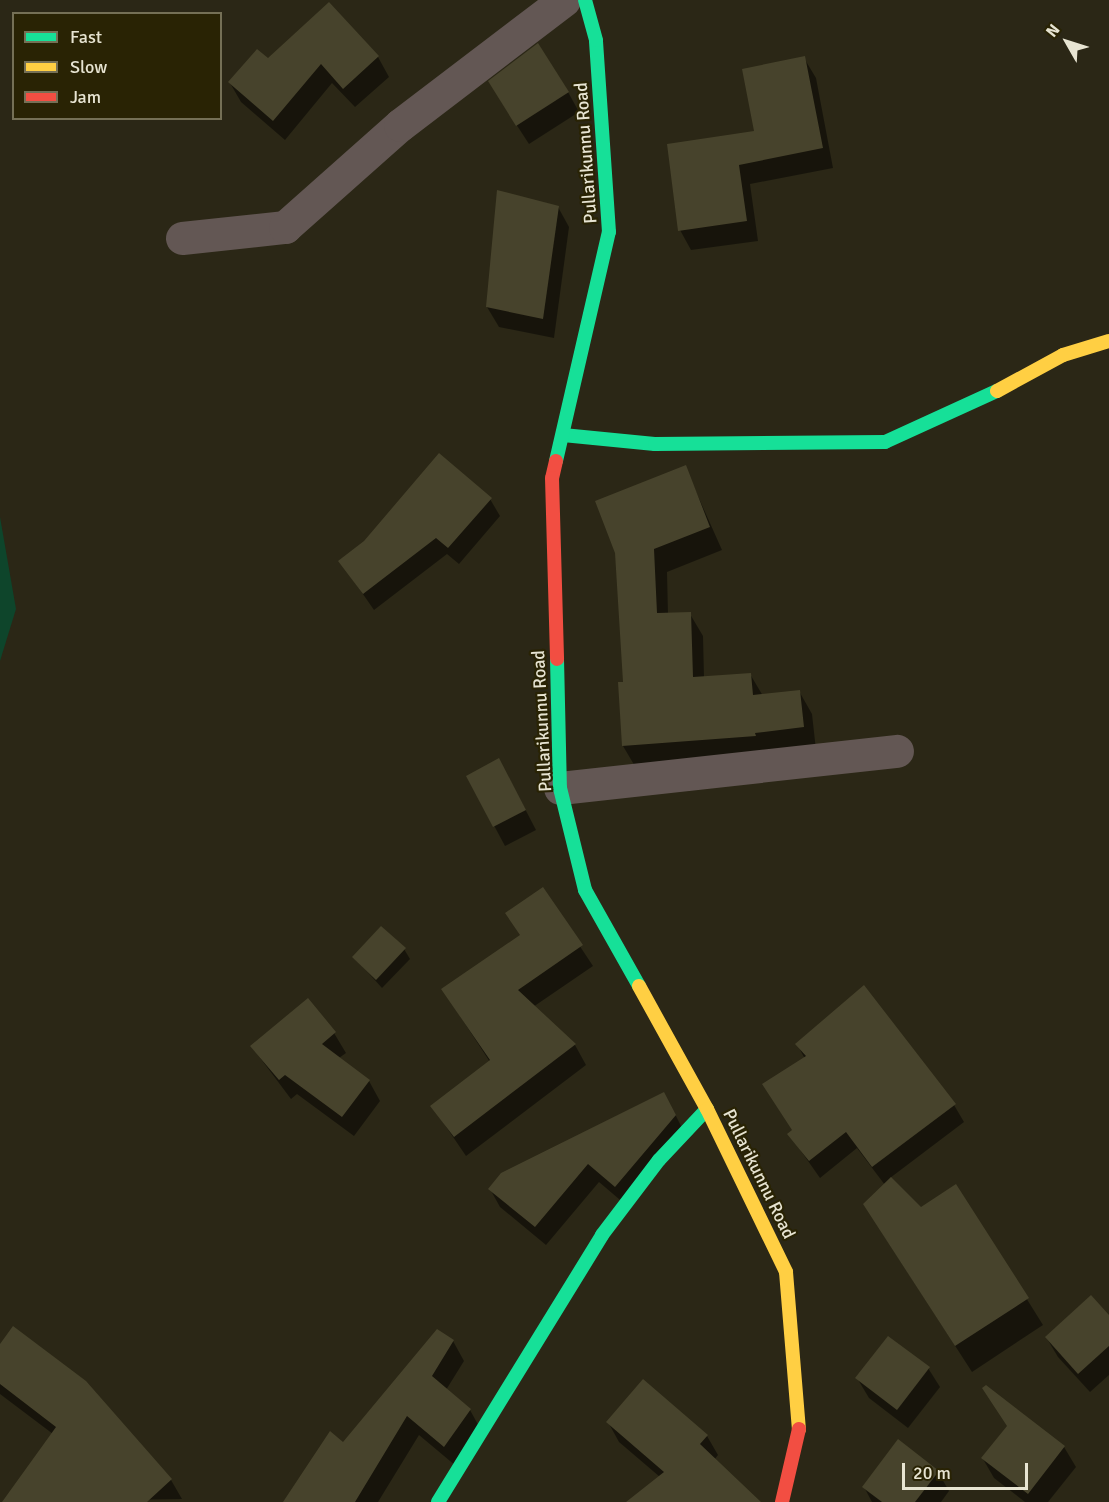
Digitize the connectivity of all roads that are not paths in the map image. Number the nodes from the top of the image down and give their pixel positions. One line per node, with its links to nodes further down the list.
1 (564, 0): 3 (street)
2 (585, 0): 5 (main road, Pullarikunnu Road)
3 (182, 238)
4 (1109, 341): 5 (main road)
5 (562, 435): 7 (main road, Pullarikunnu Road)
6 (897, 751): 7 (street)
7 (560, 788): 8 (main road, Pullarikunnu Road)
8 (707, 1109): 9 (main road); 10 (main road, Pullarikunnu Road)
9 (436, 1501)
10 (783, 1502)

